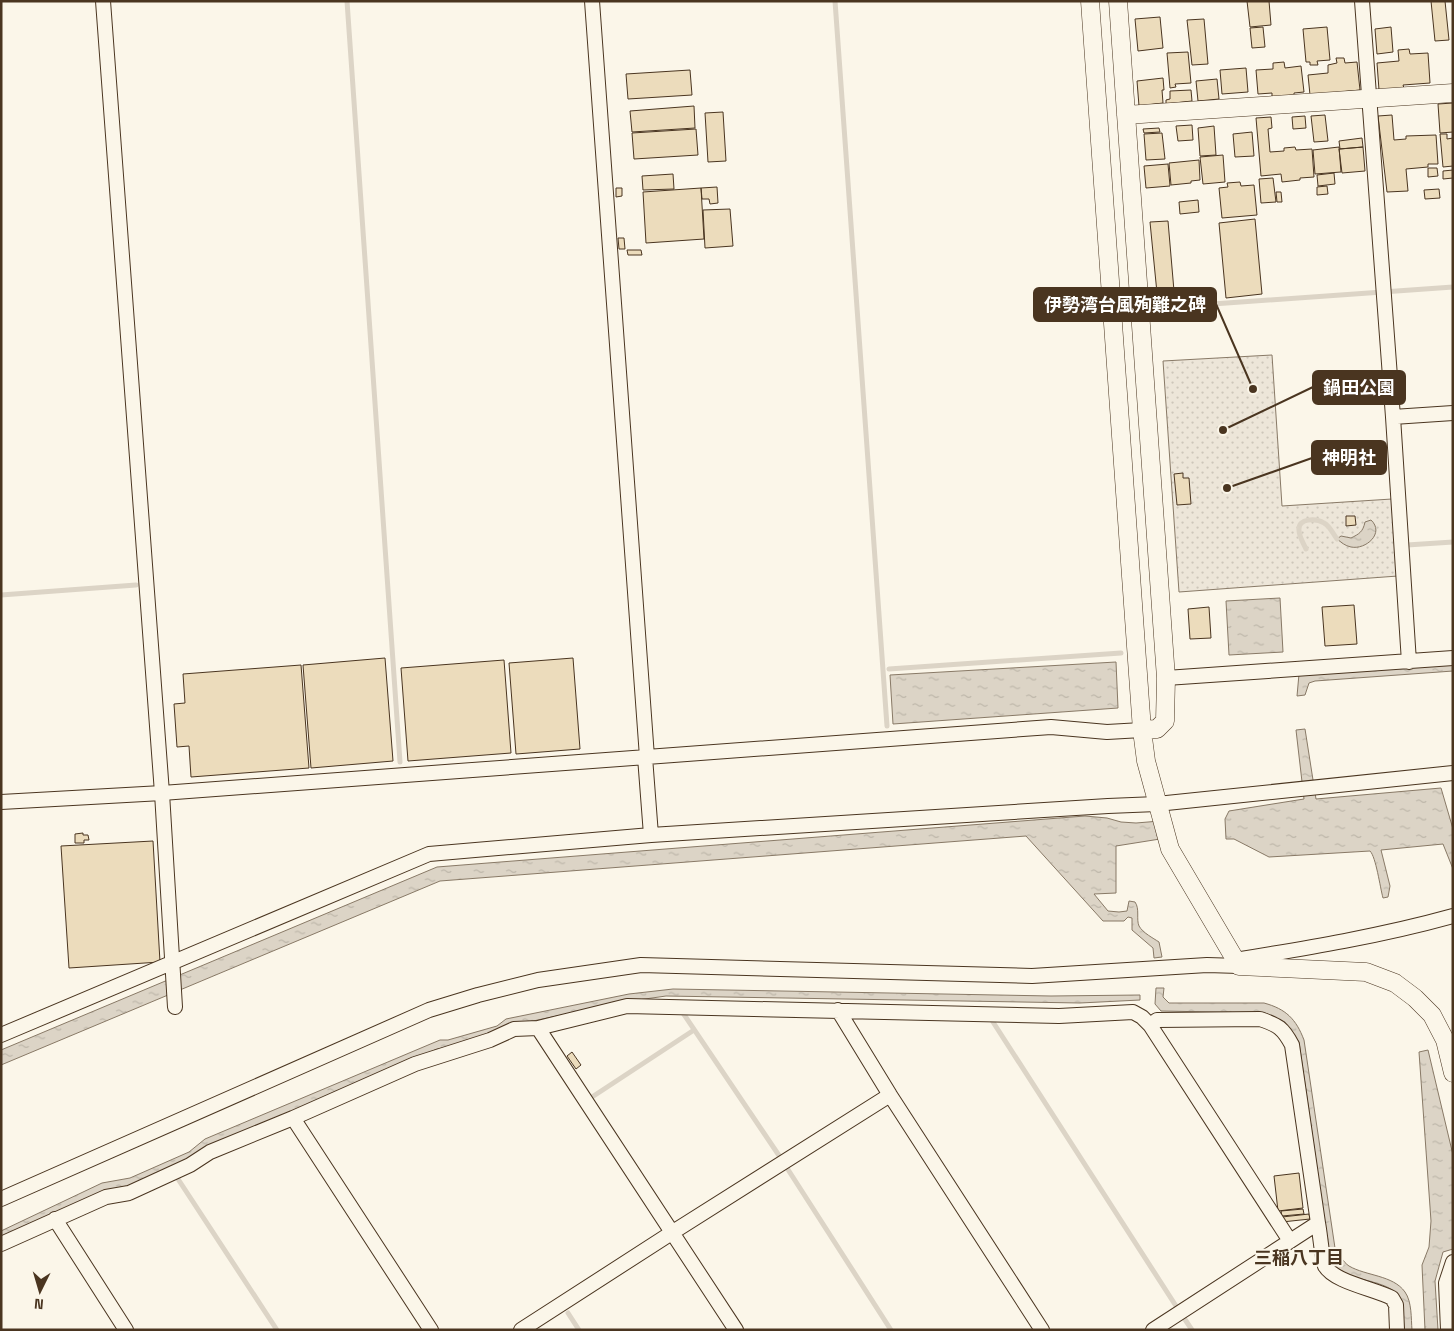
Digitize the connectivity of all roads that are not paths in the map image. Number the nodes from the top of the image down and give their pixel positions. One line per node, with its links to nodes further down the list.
1 (103, 1): 17 (street)
2 (592, 1): 15 (street)
3 (1090, 1): 14 (street)
4 (1118, 1): 8 (street)
5 (1362, 1): 7 (street)
6 (1453, 93): 7 (street)
7 (1369, 99): 8 (street); 10 (street)
8 (1126, 115): 13 (street)
9 (1453, 413): 10 (street)
10 (1393, 417): 12 (street)
11 (1453, 658): 12 (street)
12 (1409, 662): 13 (street)
13 (1166, 678): 14 (street)
14 (1142, 730): 15 (street); 19 (street)
15 (646, 757): 17 (street); 20 (street)
16 (1453, 773): 19 (street)
17 (162, 793): 18 (street); 22 (street)
18 (1, 802)
19 (1159, 810): 20 (street); 23 (street)
20 (651, 835): 22 (street)
21 (1453, 916): 23 (street)
22 (173, 962): 24 (street); 28 (street)
23 (1237, 963): 29 (street); 32 (street)
24 (175, 1007)
25 (838, 1010): 26 (street); 27 (street); 30 (street)
26 (1150, 1025): 34 (street); 36 (street)
27 (538, 1028): 31 (street); 35 (street)
28 (1, 1035)
29 (1453, 1073)
30 (890, 1095): 35 (street); 43 (street)
31 (293, 1118): 33 (street); 40 (street)
32 (1, 1199)
33 (55, 1219): 37 (street); 39 (street)
34 (1318, 1223): 36 (street); 45 (street)
35 (672, 1232): 41 (street); 42 (street)
36 (1290, 1241): 44 (street)
37 (1, 1244)
38 (1453, 1262): 46 (street)
39 (126, 1330)
40 (431, 1330)
41 (522, 1330)
42 (736, 1330)
43 (1042, 1330)
44 (1153, 1330)
45 (1397, 1330)
46 (1448, 1330)

